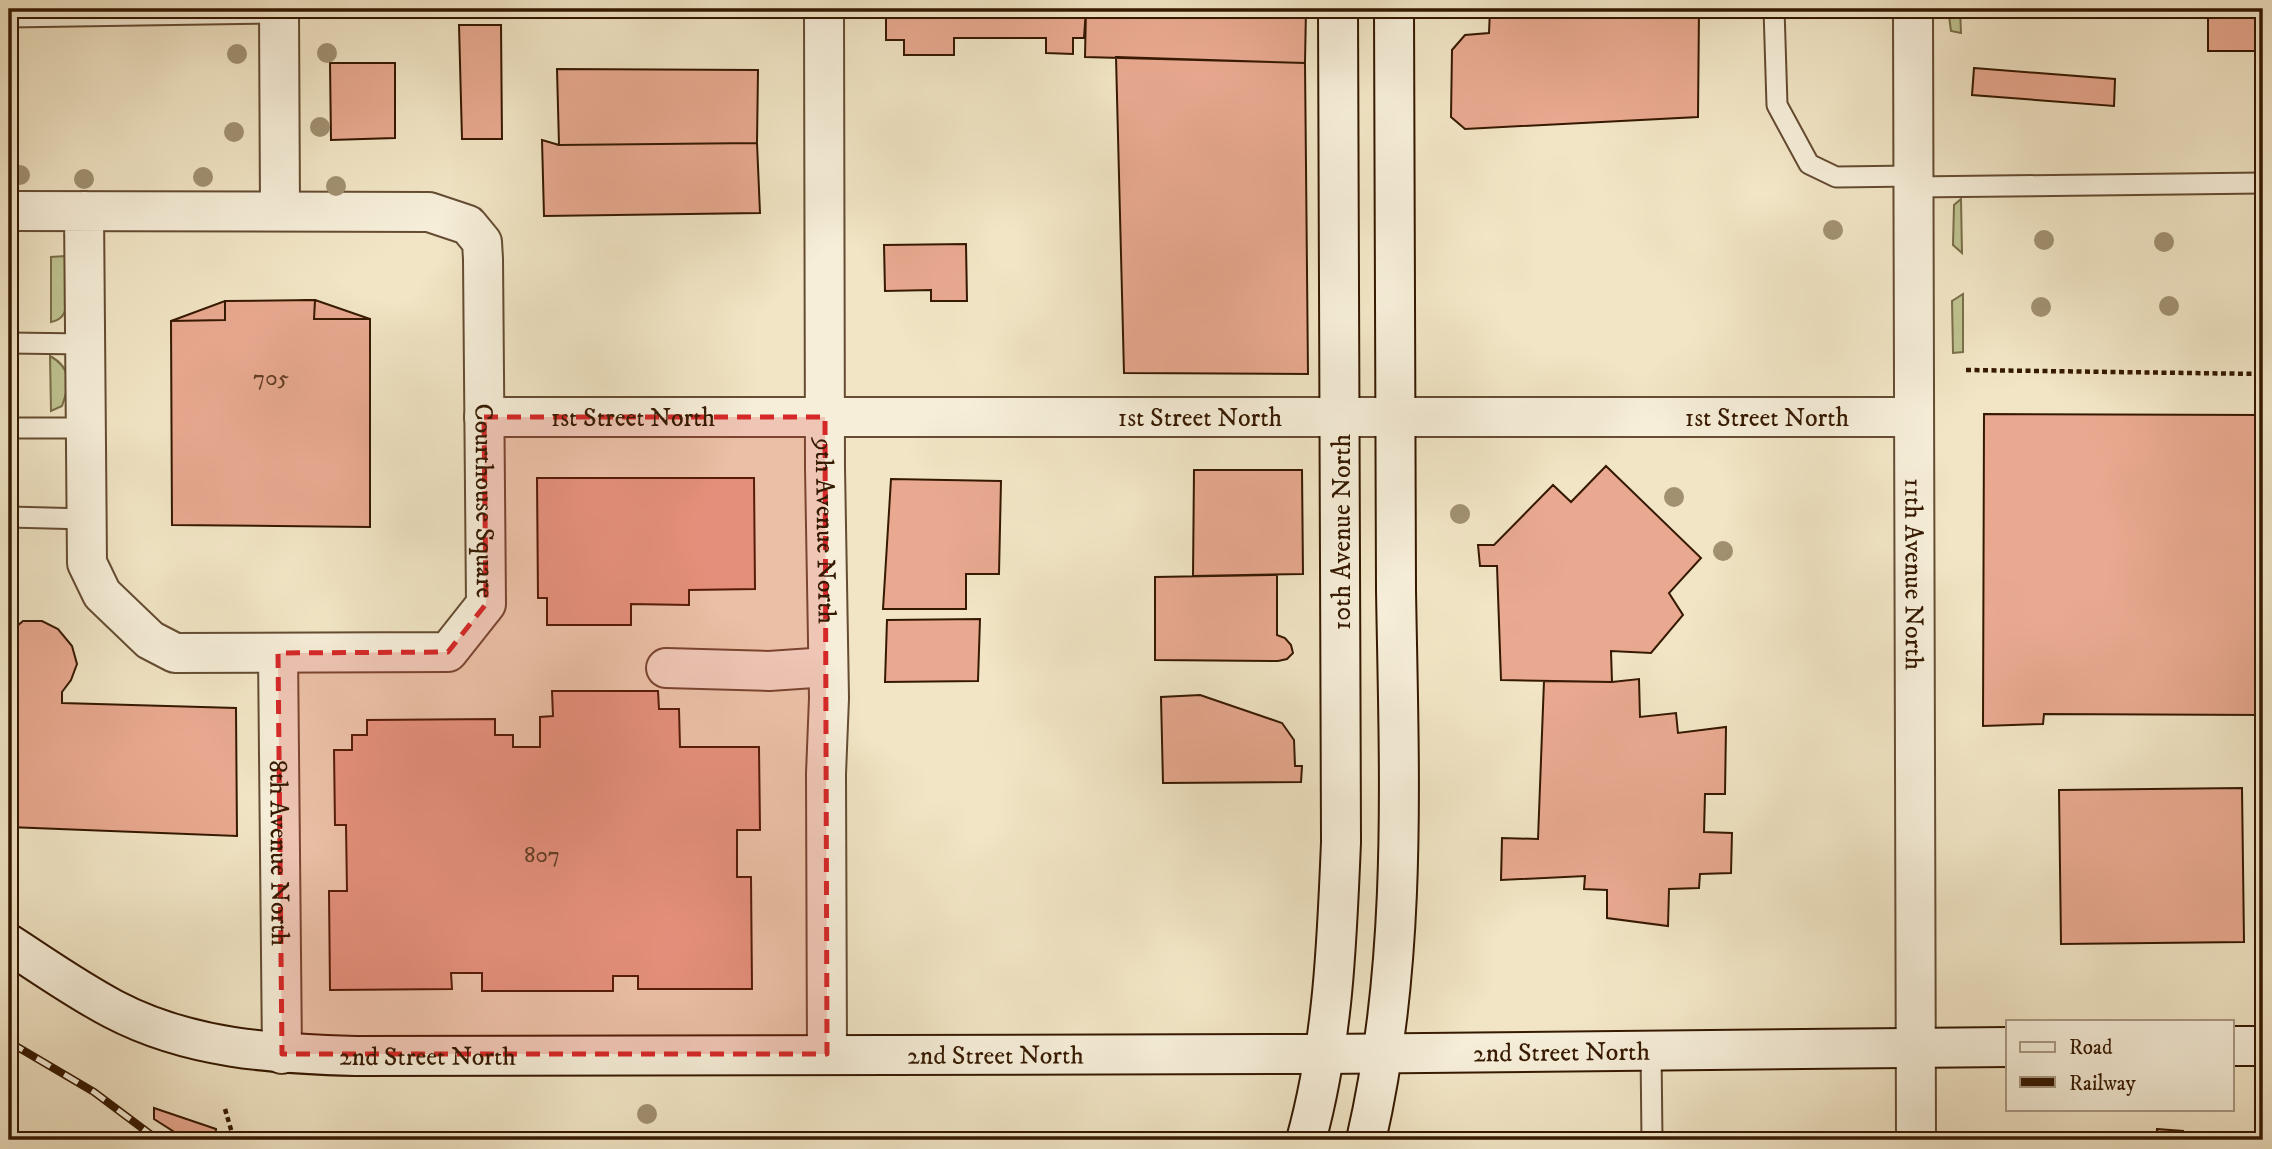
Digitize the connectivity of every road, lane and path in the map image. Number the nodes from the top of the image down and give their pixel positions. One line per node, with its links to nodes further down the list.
1 (824, 9): 17 (street, 9th Avenue North)
2 (1338, 9): 19 (street, 10th Avenue North)
3 (1394, 9): 20 (street, 10th Avenue North)
4 (1774, 9): 8 (lane)
5 (1913, 9): 8 (street, 11th Avenue North)
6 (279, 11): 7 (lane); 12 (street)
7 (9, 17)
8 (1914, 181): 9 (lane); 21 (street, 11th Avenue North)
9 (2263, 183)
10 (9, 211): 11 (street, Courthouse Square)
11 (85, 211): 12 (street, Courthouse Square); 14 (street, Courthouse Square)
12 (280, 211): 18 (street, Courthouse Square)
13 (9, 343): 14 (lane)
14 (86, 344): 23 (street, Courthouse Square)
15 (1966, 370): 16 (path)
16 (2263, 374)
17 (825, 416): 18 (street, 1st Street North); 19 (street, 1st Street North); 27 (street, 9th Avenue North)
18 (484, 417): 26 (street, Courthouse Square)
19 (1341, 417): 20 (street, 1st Street North); 38 (street, 10th Avenue North)
20 (1394, 417): 21 (street, 1st Street North); 35 (street, 10th Avenue North)
21 (1914, 417): 33 (street, 11th Avenue North)
22 (9, 428): 23 (lane)
23 (86, 428): 25 (street, Courthouse Square)
24 (9, 517): 25 (lane)
25 (87, 519): 26 (street, Courthouse Square)
26 (278, 653): 36 (street, 8th Avenue North)
27 (828, 667): 28 (street); 37 (street, 9th Avenue North)
28 (666, 668)
29 (9, 944): 36 (street, 2nd Street North)
30 (2006, 1046): 33 (street, 2nd Street North)
31 (2234, 1046): 32 (street)
32 (2263, 1046)
33 (1916, 1047): 34 (street, 2nd Street North); 44 (street, 11th Avenue North)
34 (1651, 1050): 35 (street, 2nd Street North); 43 (lane)
35 (1382, 1053): 38 (street, 2nd Street North); 42 (street)
36 (282, 1054): 37 (street, 2nd Street North)
37 (827, 1054): 38 (street, 2nd Street North)
38 (1324, 1054): 41 (street)
39 (225, 1109): 40 (path)
40 (234, 1140)
41 (1306, 1140)
42 (1366, 1140)
43 (1652, 1140)
44 (1916, 1140)

